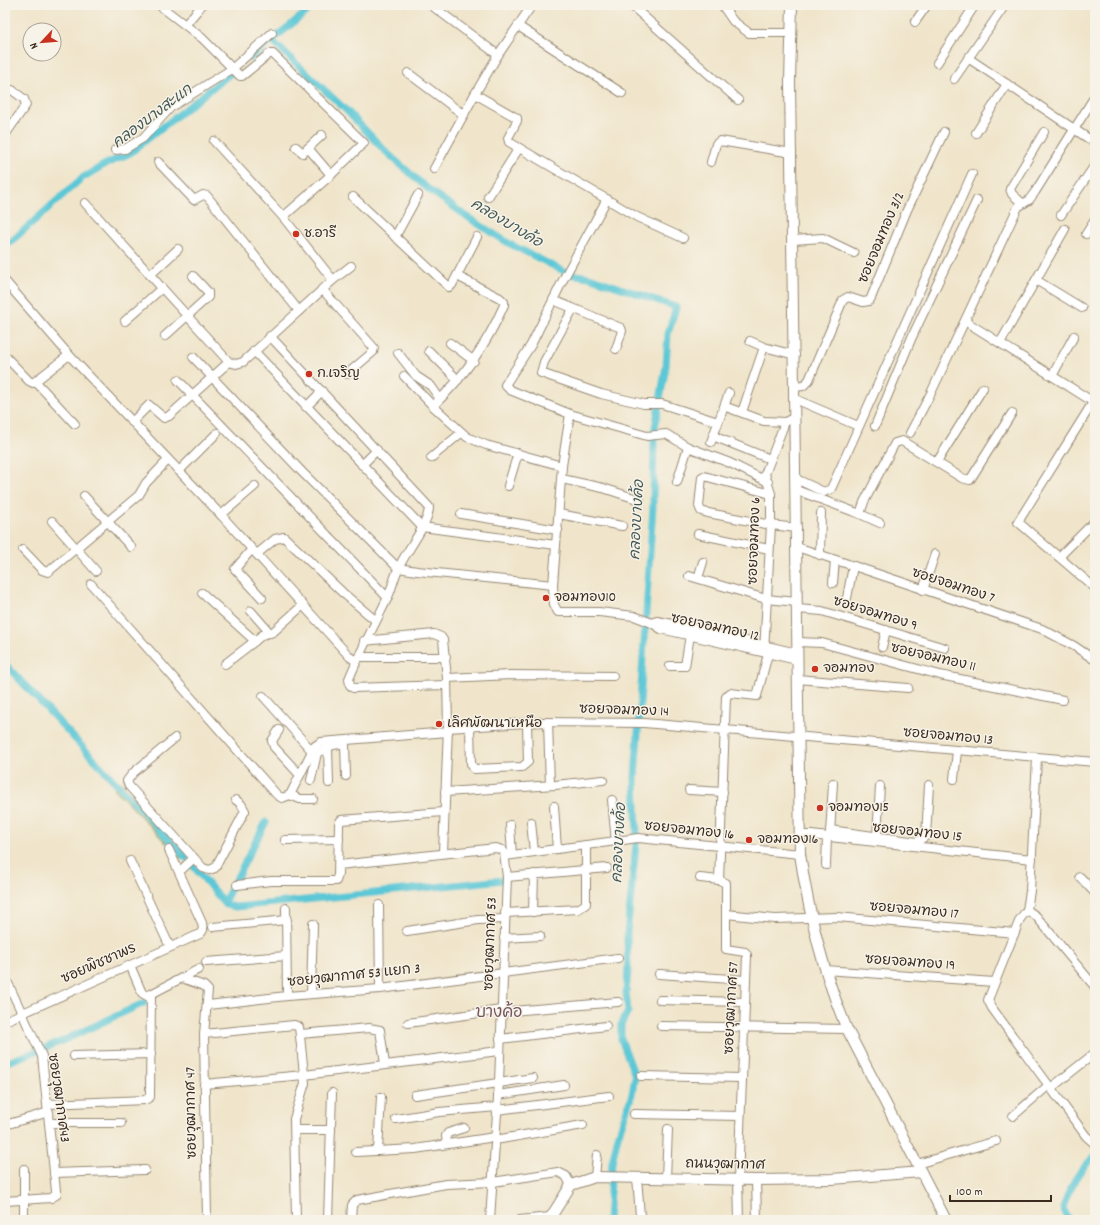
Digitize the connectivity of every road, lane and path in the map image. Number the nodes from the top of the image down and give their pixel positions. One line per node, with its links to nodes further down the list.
1 (159, 5): 12 (street)
2 (202, 5): 12 (street)
3 (430, 5): 16 (street)
4 (532, 5): 13 (street)
5 (631, 5): 27 (street)
6 (722, 5): 14 (street)
7 (792, 5): 14 (main road)
8 (927, 5): 11 (street)
9 (975, 5): 18 (street)
10 (1005, 5): 17 (street)
11 (915, 22)
12 (186, 24): 19 (street)
13 (518, 26): 16 (street); 24 (street)
14 (792, 32): 41 (main road)
15 (272, 33): 19 (street)
16 (498, 55): 25 (street)
17 (968, 58): 21 (street); 22 (street)
18 (937, 63)
19 (235, 71): 40 (street); 47 (street)
20 (408, 73): 28 (street)
21 (954, 79)
22 (1006, 84): 29 (street); 32 (street)
23 (6, 92): 33 (street)
24 (622, 93)
25 (475, 94): 28 (street); 39 (street)
26 (1095, 96): 29 (street)
27 (738, 100)
28 (464, 115): 45 (street)
29 (1073, 128): 36 (street); 54 (street)
30 (944, 132): 108 (street, ซอยจอมทอง 3/2)
31 (1044, 132): 54 (street)
32 (976, 133)
33 (5, 135)
34 (322, 135): 38 (street)
35 (214, 141): 56 (street)
36 (1095, 143)
37 (296, 147): 38 (street)
38 (308, 148): 47 (street)
39 (520, 148): 50 (street); 51 (street)
40 (115, 150)
41 (792, 153): 43 (street); 63 (main road)
42 (158, 162): 78 (street)
43 (711, 162)
44 (1095, 165): 55 (street)
45 (434, 168)
46 (972, 174): 82 (street)
47 (331, 175): 56 (street)
48 (418, 196): 60 (street)
49 (353, 197): 60 (street)
50 (488, 197)
51 (607, 199): 62 (street); 75 (street)
52 (977, 200): 86 (street)
53 (85, 203): 67 (street)
54 (1022, 203): 80 (street)
55 (1061, 215)
56 (283, 217): 70 (street)
57 (1095, 220): 59 (street)
58 (1066, 229): 71 (street)
59 (1086, 234)
60 (395, 237): 69 (street)
61 (477, 237): 69 (street)
62 (683, 238)
63 (793, 240): 65 (street); 96 (main road)
64 (178, 249): 67 (street)
65 (854, 253)
66 (351, 266): 70 (street)
67 (150, 275): 73 (street)
68 (193, 276): 79 (street)
69 (457, 276): 99 (street)
70 (333, 280): 74 (street)
71 (1036, 280): 76 (street); 89 (street)
72 (5, 281): 95 (street)
73 (162, 288): 79 (street); 81 (street)
74 (322, 289): 78 (street); 101 (street)
75 (553, 300): 77 (street); 120 (street)
76 (1082, 308)
77 (573, 309): 91 (street); 123 (street)
78 (299, 311): 84 (street)
79 (188, 316): 83 (street); 100 (street)
80 (965, 321): 89 (street); 130 (street)
81 (125, 322)
82 (901, 332): 86 (street); 126 (street)
83 (165, 336)
84 (270, 336): 93 (street); 110 (street)
85 (1074, 336): 104 (street)
86 (912, 337): 127 (street)
87 (750, 341): 90 (street)
88 (450, 343): 99 (street)
89 (1000, 343): 104 (street)
90 (764, 347): 96 (street); 118 (street)
91 (616, 349)
92 (429, 350): 106 (street)
93 (254, 351): 100 (street); 116 (street)
94 (398, 353): 115 (street)
95 (69, 354): 107 (street); 122 (street)
96 (795, 355): 108 (main road)
97 (5, 356): 107 (street)
98 (193, 357): 102 (street)
99 (474, 361): 106 (street)
100 (228, 362): 102 (street)
101 (347, 374)
102 (211, 376): 112 (street); 178 (street)
103 (404, 376): 115 (street)
104 (1052, 376): 114 (street)
105 (178, 380): 112 (street)
106 (458, 380): 115 (street)
107 (36, 382): 125 (street)
108 (795, 387): 113 (main road)
109 (983, 388): 137 (street)
110 (322, 391): 116 (street); 132 (street)
111 (729, 393): 123 (street)
112 (193, 394): 122 (street); 189 (street)
113 (795, 399): 121 (main road); 126 (street)
114 (1095, 401): 174 (street)
115 (436, 403): 129 (street)
116 (306, 407): 138 (street)
117 (729, 408): 118 (street)
118 (742, 412): 124 (street)
119 (1012, 413): 137 (street)
120 (570, 414): 131 (street); 139 (street)
121 (795, 417): 124 (street); 144 (main road)
122 (132, 422): 136 (street)
123 (718, 422): 135 (street)
124 (785, 422): 135 (street, ซอยจอมทอง 6)
125 (75, 424)
126 (858, 426): 144 (street)
127 (875, 426)
128 (217, 433): 140 (street)
129 (461, 433): 133 (street); 134 (street)
130 (910, 433)
131 (688, 447): 142 (street); 143 (street)
132 (377, 450): 138 (street); 161 (street)
133 (518, 453): 139 (street); 146 (street)
134 (431, 458)
135 (770, 459): 143 (street, ซอยจอมทอง 6)
136 (168, 460): 140 (street); 157 (street)
137 (937, 462): 153 (street)
138 (362, 466): 161 (street)
139 (562, 466): 141 (street)
140 (179, 471): 154 (street)
141 (562, 479): 149 (street); 152 (street)
142 (678, 482)
143 (768, 482): 147 (street, ซอยจอมทอง 6)
144 (796, 485): 153 (street); 162 (main road)
145 (256, 486): 154 (street)
146 (508, 486)
147 (770, 494): 160 (street, ซอยจอมทอง 6); 160 (street)
148 (84, 496): 157 (street)
149 (640, 500)
150 (821, 513): 173 (street)
151 (460, 514): 163 (street)
152 (560, 514): 159 (street); 163 (street)
153 (860, 514): 158 (street)
154 (221, 515): 171 (street)
155 (52, 521): 168 (street)
156 (1095, 521): 174 (street)
157 (108, 523): 166 (street); 168 (street)
158 (880, 523)
159 (622, 526)
160 (771, 526): 162 (street); 170 (street, ซอยจอมทอง 6)
161 (422, 527): 165 (street); 178 (street)
162 (797, 528): 167 (main road)
163 (558, 530): 165 (street)
164 (698, 534): 170 (street)
165 (556, 546): 184 (street)
166 (131, 547)
167 (797, 547): 173 (street, ซอยจอมทอง 7); 193 (main road)
168 (76, 548): 169 (street); 179 (street)
169 (23, 550)
170 (769, 550): 191 (street, ซอยจอมทอง 6)
171 (254, 552): 188 (street); 192 (street); 195 (street)
172 (935, 554): 186 (street)
173 (820, 555): 175 (street, ซอยจอมทอง 7)
174 (1059, 557): 185 (street)
175 (835, 560): 177 (street, ซอยจอมทอง 7); 182 (street)
176 (703, 562): 181 (street)
177 (853, 566): 186 (street, ซอยจอมทอง 7); 190 (street)
178 (398, 568): 184 (street); 189 (street)
179 (96, 571)
180 (689, 576): 181 (street, ซอยจอมทอง 9)
181 (698, 578): 191 (street, ซอยจอมทอง 9)
182 (833, 583)
183 (90, 584): 246 (street)
184 (553, 585): 196 (street, ซอยจอมทอง 12)
185 (1095, 588)
186 (923, 590): 209 (street, ซอยจอมทอง 7)
187 (202, 593): 200 (street)
188 (262, 598)
189 (388, 598): 195 (street)
190 (847, 598)
191 (766, 599): 193 (street, ซอยจอมทอง 9); 205 (street, ซอยจอมทอง 6)
192 (303, 605): 198 (street); 208 (street)
193 (797, 606): 197 (street, ซอยจอมทอง 9); 202 (main road)
194 (251, 611): 198 (street)
195 (375, 620): 201 (street)
196 (649, 622): 199 (street, ซอยจอมทอง 12); 205 (street)
197 (886, 630): 203 (street); 204 (street, ซอยจอมทอง 9)
198 (270, 633): 200 (street)
199 (690, 635): 205 (street, ซอยจอมทอง 12); 211 (street)
200 (255, 641): 210 (street)
201 (364, 641): 207 (street); 208 (street)
202 (797, 642): 206 (main road); 217 (street, ซอยจอมทอง 11)
203 (882, 647)
204 (945, 648)
205 (766, 651): 206 (street, ซอยจอมทอง 12); 223 (street, ซอยจอมทอง 6)
206 (797, 656): 213 (main road)
207 (446, 657): 208 (street); 214 (street)
208 (358, 659): 214 (street)
209 (1095, 660)
210 (225, 664)
211 (670, 666)
212 (613, 676): 214 (street)
213 (797, 680): 215 (street); 224 (main road)
214 (446, 681): 222 (street)
215 (908, 688)
216 (263, 696): 230 (street)
217 (1063, 700)
218 (548, 722): 219 (street, ซอยจอมทอง 14); 223 (street, ซอยจอมทอง 14); 240 (street)
219 (527, 723): 220 (street, ซอยจอมทอง 14); 220 (street)
220 (470, 728): 222 (street, ซอยจอมทอง 14)
221 (279, 730): 233 (street)
222 (448, 730): 226 (street, ซอยจอมทอง 14); 244 (street)
223 (726, 730): 224 (street, ซอยจอมทอง 14); 245 (street)
224 (798, 736): 229 (street, ซอยจอมทอง 13); 255 (main road)
225 (176, 738): 268 (street)
226 (354, 739): 227 (street); 230 (street, ซอยจอมทอง 14)
227 (345, 744): 228 (street); 234 (street)
228 (328, 749): 236 (street); 238 (street)
229 (957, 750): 231 (street, ซอยจอมทอง 13); 235 (street)
230 (312, 751): 233 (street)
231 (1037, 758): 232 (street, ซอยจอมทอง 13); 269 (street)
232 (1095, 762)
233 (300, 775): 246 (street)
234 (346, 776)
235 (954, 779)
236 (311, 780)
237 (602, 780): 240 (street)
238 (329, 784)
239 (833, 784): 254 (street)
240 (550, 785): 244 (street)
241 (929, 785): 256 (street)
242 (880, 786): 256 (street)
243 (689, 790): 245 (street)
244 (445, 792): 251 (street)
245 (723, 792): 261 (street)
246 (290, 795): 247 (street)
247 (313, 799)
248 (236, 800): 268 (street)
249 (612, 800): 259 (street)
250 (554, 806): 262 (street)
251 (444, 812): 257 (street); 265 (street)
252 (531, 822): 264 (street)
253 (510, 825): 267 (street, ซอยวุฒากาศ 53)
254 (829, 835): 255 (street, ซอยจอมทอง 15); 256 (street); 269 (street, ซอยจอมทอง 15); 272 (street)
255 (800, 836): 266 (main road)
256 (877, 836)
257 (340, 839): 258 (street); 271 (street)
258 (285, 840)
259 (616, 842): 260 (street, ซอยจอมทอง 16); 261 (street, ซอยจอมทอง 16)
260 (586, 845): 262 (street, ซอยจอมทอง 16); 274 (street)
261 (721, 847): 266 (street, ซอยจอมทอง 16); 280 (street)
262 (557, 849): 264 (street, ซอยจอมทอง 16)
263 (169, 850): 275 (street)
264 (534, 852): 267 (street, ซอยจอมทอง 16)
265 (443, 853): 267 (street); 271 (street)
266 (800, 854): 289 (main road)
267 (508, 856): 277 (street, ซอยวุฒากาศ 53)
268 (194, 858): 275 (street)
269 (1032, 859): 285 (street)
270 (130, 861): 297 (street)
271 (339, 865): 281 (street)
272 (826, 865)
273 (607, 868): 274 (street)
274 (586, 870): 276 (street); 286 (street)
275 (180, 871): 297 (street, ซอยพิชชาพร)
276 (534, 874): 277 (street); 286 (street)
277 (507, 877): 288 (street, ซอยวุฒากาศ 53)
278 (1080, 877): 282 (street)
279 (700, 878): 280 (street)
280 (719, 880): 287 (street, ซอยวุฒากาศ 57)
281 (237, 885)
282 (1095, 894)
283 (379, 904): 311 (street)
284 (286, 908): 290 (street)
285 (1026, 910): 294 (street); 310 (street)
286 (533, 912): 288 (street)
287 (726, 914): 289 (street, ซอยจอมทอง 17); 308 (street, ซอยวุฒากาศ 57)
288 (505, 916): 293 (street); 296 (street, ซอยวุฒากาศ 53)
289 (812, 919): 294 (street, ซอยจอมทอง 17); 303 (main road)
290 (286, 920): 292 (street); 298 (street)
291 (313, 924): 313 (street)
292 (213, 927)
293 (407, 931)
294 (1015, 932): 309 (street)
295 (540, 936): 296 (street)
296 (504, 938): 304 (street, ซอยวุฒากาศ 53)
297 (170, 947): 301 (street, ซอยพิชชาพร)
298 (286, 956): 300 (street); 314 (street)
299 (618, 958): 304 (street, ซอยวุฒากาศ 53 แยก 3)
300 (206, 962)
301 (130, 965): 312 (street); 320 (street, ซอยพิชชาพร)
302 (199, 969): 306 (street)
303 (825, 970): 309 (street, ซอยจอมทอง 19); 326 (main road)
304 (503, 972): 311 (street, ซอยวุฒากาศ 53 แยก 3); 319 (street, ซอยวุฒากาศ 53)
305 (659, 974): 308 (street)
306 (182, 978): 312 (street); 318 (street, ซอยวุฒากาศ 47)
307 (6, 979): 320 (street, ซอยวุฒากาศ43)
308 (745, 980): 317 (street, ซอยวุฒากาศ 57)
309 (994, 982): 342 (street)
310 (1095, 987)
311 (380, 989): 313 (street, ซอยวุฒากาศ 53 แยก 3)
312 (151, 994): 332 (street)
313 (311, 994): 314 (street, ซอยวุฒากาศ 53 แยก 3)
314 (287, 996): 318 (street, ซอยวุฒากาศ 53 แยก 3)
315 (660, 1000): 317 (street)
316 (618, 1002): 319 (street)
317 (744, 1002): 325 (street, ซอยวุฒากาศ 57)
318 (208, 1005): 327 (street, ซอยวุฒากาศ 47)
319 (501, 1011): 322 (street); 329 (street, ซอยวุฒากาศ 53)
320 (23, 1012): 321 (street, ซอยพิชชาพร); 348 (street, ซอยวุฒากาศ43)
321 (5, 1021)
322 (408, 1023)
323 (606, 1026): 329 (street)
324 (661, 1026): 325 (street)
325 (744, 1028): 326 (street); 338 (street, ซอยวุฒากาศ 57)
326 (848, 1029): 369 (main road)
327 (204, 1034): 328 (street); 340 (street, ซอยวุฒากาศ 47)
328 (300, 1034): 334 (street); 335 (street)
329 (500, 1039): 330 (street, ซอยวุฒากาศ 53)
330 (499, 1051): 334 (street); 339 (street, ซอยวุฒากาศ 53)
331 (1095, 1053): 342 (street)
332 (151, 1054): 333 (street); 348 (street)
333 (74, 1056)
334 (385, 1064): 335 (street)
335 (304, 1075): 340 (street); 360 (street)
336 (641, 1076): 338 (street)
337 (533, 1078): 339 (street)
338 (742, 1078): 351 (street, ซอยวุฒากาศ 57)
339 (499, 1082): 344 (street); 345 (street, ซอยวุฒากาศ 53)
340 (204, 1084): 385 (street, ซอยวุฒากาศ 47)
341 (564, 1085): 345 (street)
342 (1050, 1086): 352 (street); 365 (street)
343 (332, 1094): 361 (street)
344 (415, 1095)
345 (498, 1095): 349 (street, ซอยวุฒากาศ 53)
346 (609, 1096): 349 (street)
347 (381, 1097): 366 (street)
348 (48, 1108): 354 (street, ซอยวุฒากาศ43); 356 (street)
349 (497, 1108): 353 (street); 362 (street, ซอยวุฒากาศ 53)
350 (634, 1114): 351 (street)
351 (740, 1116): 376 (street, ซอยวุฒากาศ 57)
352 (1013, 1116)
353 (396, 1119)
354 (50, 1123): 355 (street); 372 (street, ซอยวุฒากาศ43)
355 (121, 1123)
356 (5, 1125)
357 (583, 1126): 362 (street)
358 (464, 1128): 364 (street)
359 (668, 1129): 375 (street)
360 (295, 1130): 361 (street); 386 (street)
361 (331, 1130): 387 (street)
362 (495, 1139): 364 (street); 378 (street, ซอยวุฒากาศ 53)
363 (996, 1142): 369 (street)
364 (447, 1144): 366 (street)
365 (1095, 1144)
366 (378, 1151): 367 (street)
367 (356, 1152)
368 (597, 1155): 373 (street)
369 (919, 1168): 377 (main road, ถนนวุฒากาศ); 393 (main road)
370 (24, 1169): 380 (street)
371 (145, 1170): 372 (street)
372 (54, 1173): 380 (street, ซอยวุฒากาศ43)
373 (605, 1176): 374 (main road, ถนนวุฒากาศ); 379 (main road, ถนนวุฒากาศ)
374 (637, 1177): 375 (main road, ถนนวุฒากาศ); 382 (street)
375 (666, 1178): 376 (main road, ถนนวุฒากาศ)
376 (738, 1180): 377 (main road, ถนนวุฒากาศ); 391 (street, ซอยวุฒากาศ 57)
377 (756, 1180): 392 (street)
378 (493, 1182): 379 (street); 388 (street); 389 (street, ซอยวุฒากาศ 53)
379 (571, 1185): 383 (main road)
380 (24, 1199): 381 (street, ซอยวุฒากาศ43); 384 (street)
381 (5, 1201)
382 (640, 1216)
383 (549, 1218): 390 (street)
384 (24, 1220)
385 (207, 1220)
386 (296, 1220)
387 (328, 1220)
388 (351, 1220)
389 (490, 1220)
390 (520, 1220)
391 (739, 1220)
392 (757, 1220)
393 (946, 1220)

